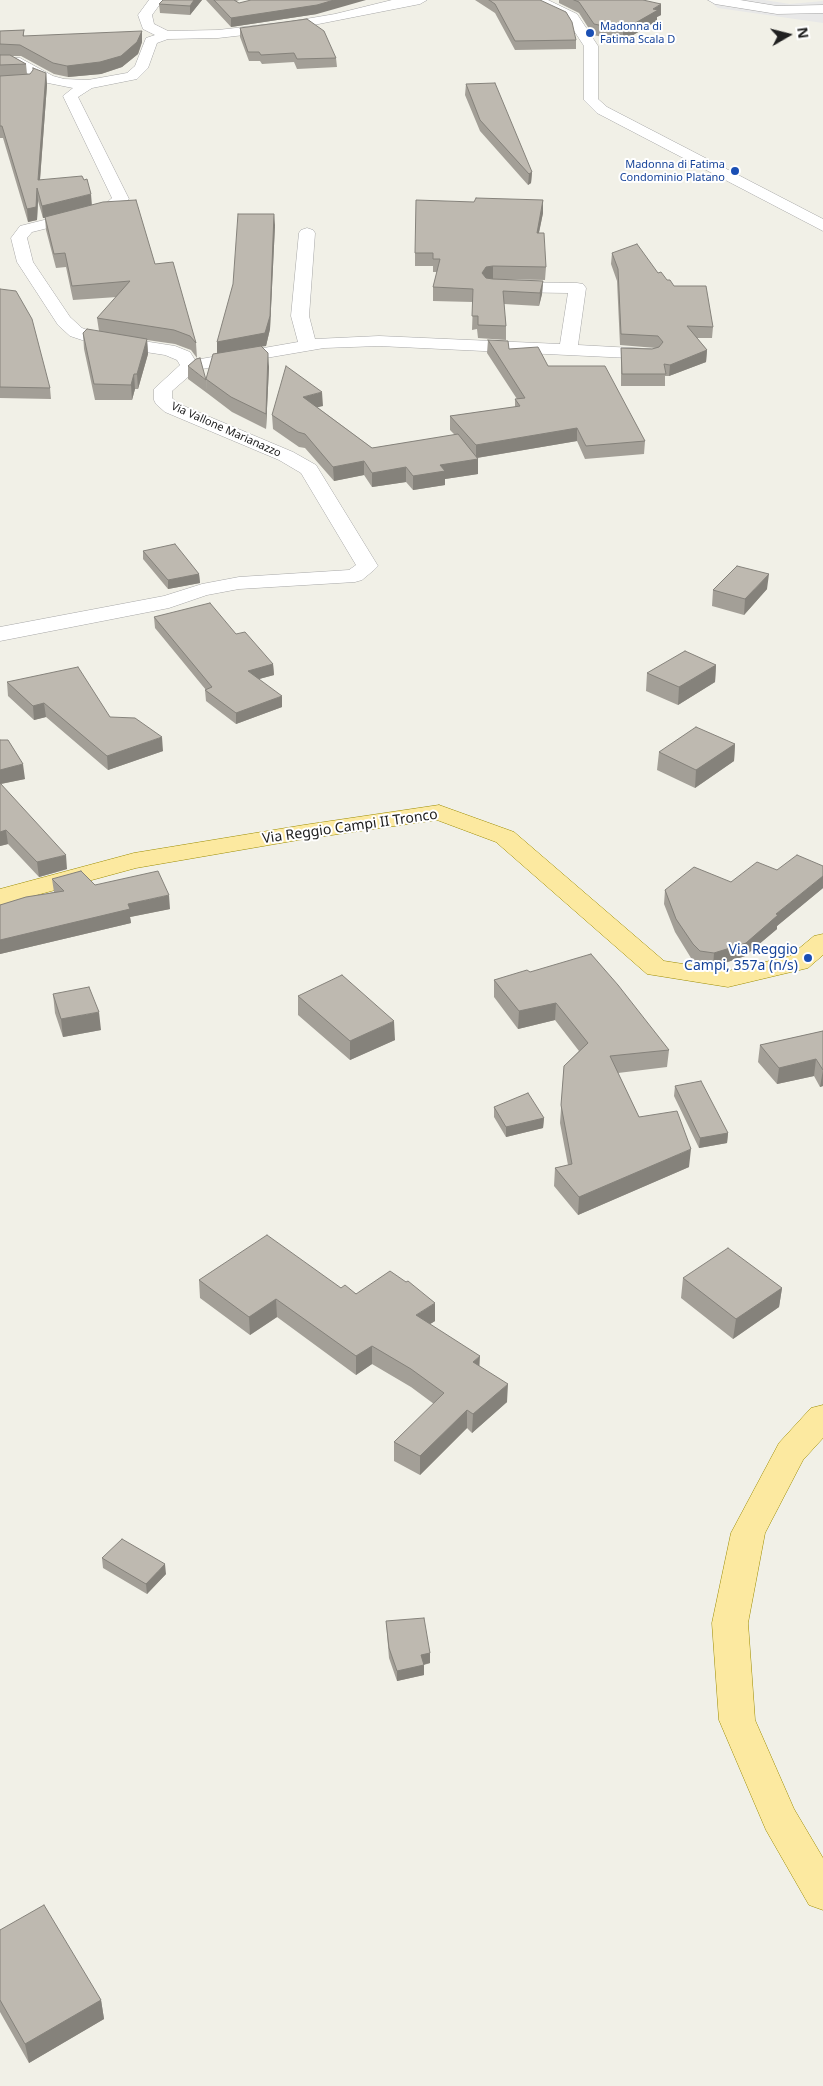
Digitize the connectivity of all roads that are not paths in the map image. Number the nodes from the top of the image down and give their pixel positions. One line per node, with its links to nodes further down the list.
1 (156, 0): 6 (street)
2 (420, 0): 6 (street)
3 (537, 0): 9 (street)
4 (715, 0): 5 (street)
5 (823, 9)
6 (166, 35): 8 (street)
7 (0, 61): 8 (street)
8 (88, 84): 15 (street)
9 (823, 226)
10 (307, 232): 12 (street)
11 (493, 286): 13 (street)
12 (308, 346): 13 (street); 15 (street)
13 (568, 350): 14 (street)
14 (651, 354)
15 (190, 366): 16 (street, Via Vallone Marianazzo)
16 (0, 634)
17 (0, 898): 18 (main road, Via Reggio Campi II Tronco)
18 (823, 942)
19 (823, 1417): 20 (main road)
20 (823, 1893)

